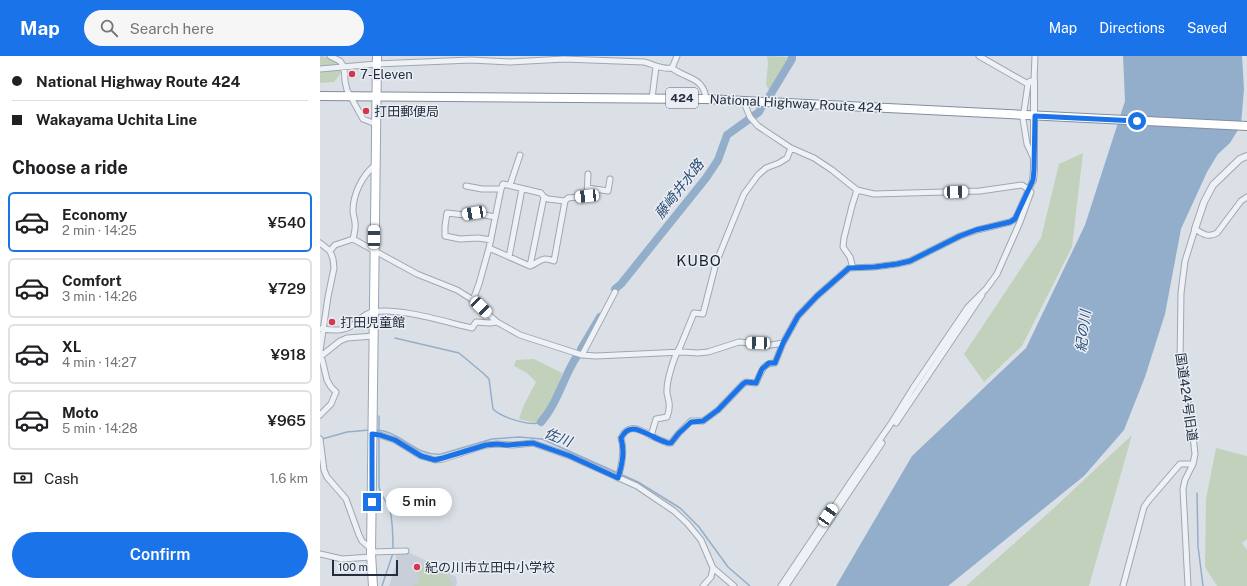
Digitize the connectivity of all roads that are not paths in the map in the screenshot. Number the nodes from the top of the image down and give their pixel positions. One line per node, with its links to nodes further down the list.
1 (330, 56): 6 (street)
2 (677, 56): 8 (street)
3 (978, 56): 10 (street)
4 (1035, 56): 10 (street)
5 (376, 60): 6 (street); 7 (street); 13 (main road)
6 (344, 67): 9 (street); 12 (street)
7 (656, 67): 8 (street); 14 (street)
8 (672, 68): 15 (street)
9 (320, 69)
10 (1031, 83): 17 (street); 18 (street)
11 (320, 96): 12 (main road, National Highway Route 424 / 424)
12 (350, 97): 13 (main road, National Highway Route 424 / 424); 20 (street)
13 (376, 97): 14 (main road, National Highway Route 424 / 424); 20 (main road)
14 (652, 98): 15 (main road, National Highway Route 424 / 424)
15 (706, 99): 16 (main road, National Highway Route 424 / 424)
16 (743, 100): 18 (main road, National Highway Route 424 / 424); 22 (street)
17 (1024, 111)
18 (1039, 116): 21 (main road, National Highway Route 424 / 424); 25 (street)
19 (1023, 120): 25 (street)
20 (376, 124): 26 (main road)
21 (1247, 126)
22 (791, 148): 36 (street); 59 (street)
23 (520, 155): 30 (street)
24 (1247, 156): 41 (street, 国道424号旧道)
25 (1034, 159): 29 (street)
26 (375, 166): 42 (street); 47 (main road)
27 (588, 174): 32 (street)
28 (610, 179): 32 (street)
29 (1033, 180): 35 (street); 51 (street)
30 (510, 185): 33 (street); 34 (street)
31 (466, 186): 33 (street)
32 (588, 188): 39 (street)
33 (501, 189): 40 (street)
34 (522, 189): 38 (street); 48 (street)
35 (1028, 189): 36 (street); 50 (street)
36 (858, 190): 50 (street)
37 (1247, 196): 41 (street)
38 (544, 197): 39 (street); 49 (street)
39 (565, 201): 49 (street)
40 (495, 217): 43 (street); 43 (street)
41 (1195, 229): 66 (street, 国道424号旧道)
42 (353, 239): 46 (street); 47 (street)
43 (491, 240): 45 (street)
44 (320, 243): 46 (street)
45 (489, 248): 48 (street); 53 (street)
46 (330, 251): 56 (street)
47 (374, 252): 53 (street); 54 (main road)
48 (509, 257): 49 (street)
49 (530, 266)
50 (853, 268): 58 (street)
51 (986, 289): 75 (street); 76 (street)
52 (615, 292): 60 (street)
53 (473, 300): 55 (street)
54 (374, 312): 55 (street); 56 (street); 57 (main road)
55 (497, 322): 60 (street)
56 (322, 329): 61 (street)
57 (374, 336): 61 (street); 63 (main road)
58 (783, 343): 59 (street); 64 (street)
59 (677, 352): 60 (street); 64 (street)
60 (582, 355)
61 (321, 357): 62 (street)
62 (320, 415)
63 (372, 433): 67 (street); 69 (main road)
64 (651, 436): 67 (street)
65 (320, 441): 69 (street)
66 (1193, 464): 77 (street); 78 (street, 国道424号旧道)
67 (618, 478): 71 (street)
68 (406, 551): 69 (street)
69 (371, 553): 70 (street); 72 (main road)
70 (320, 554)
71 (713, 568): 73 (street); 74 (street)
72 (372, 586)
73 (703, 586)
74 (734, 586)
75 (781, 586)
76 (786, 586)
77 (1123, 586)
78 (1188, 586)

